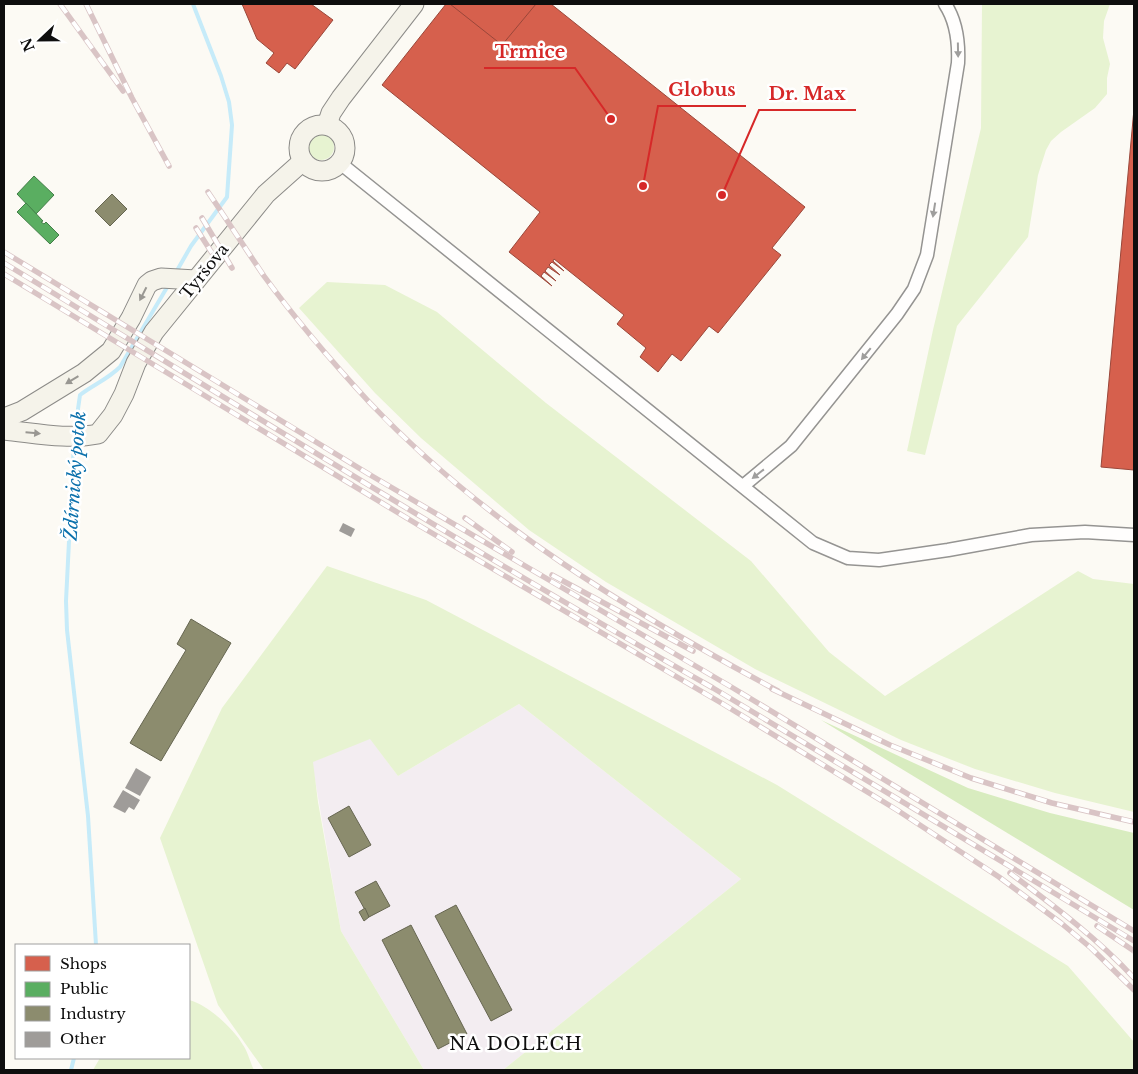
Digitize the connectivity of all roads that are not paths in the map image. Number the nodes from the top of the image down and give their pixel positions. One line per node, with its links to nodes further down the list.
1 (414, 4): 3 (main road)
2 (944, 4): 9 (street, one-way to 9)
3 (328, 125): 4 (main road); 5 (main road)
4 (303, 161): 5 (main road); 6 (main road, Tyršova)
5 (340, 163): 9 (street)
6 (178, 279): 7 (main road, one-way to 7); 8 (main road, Tyršova, one-way to 6)
7 (4, 418)
8 (4, 430)
9 (743, 486): 10 (street)
10 (1134, 535)

